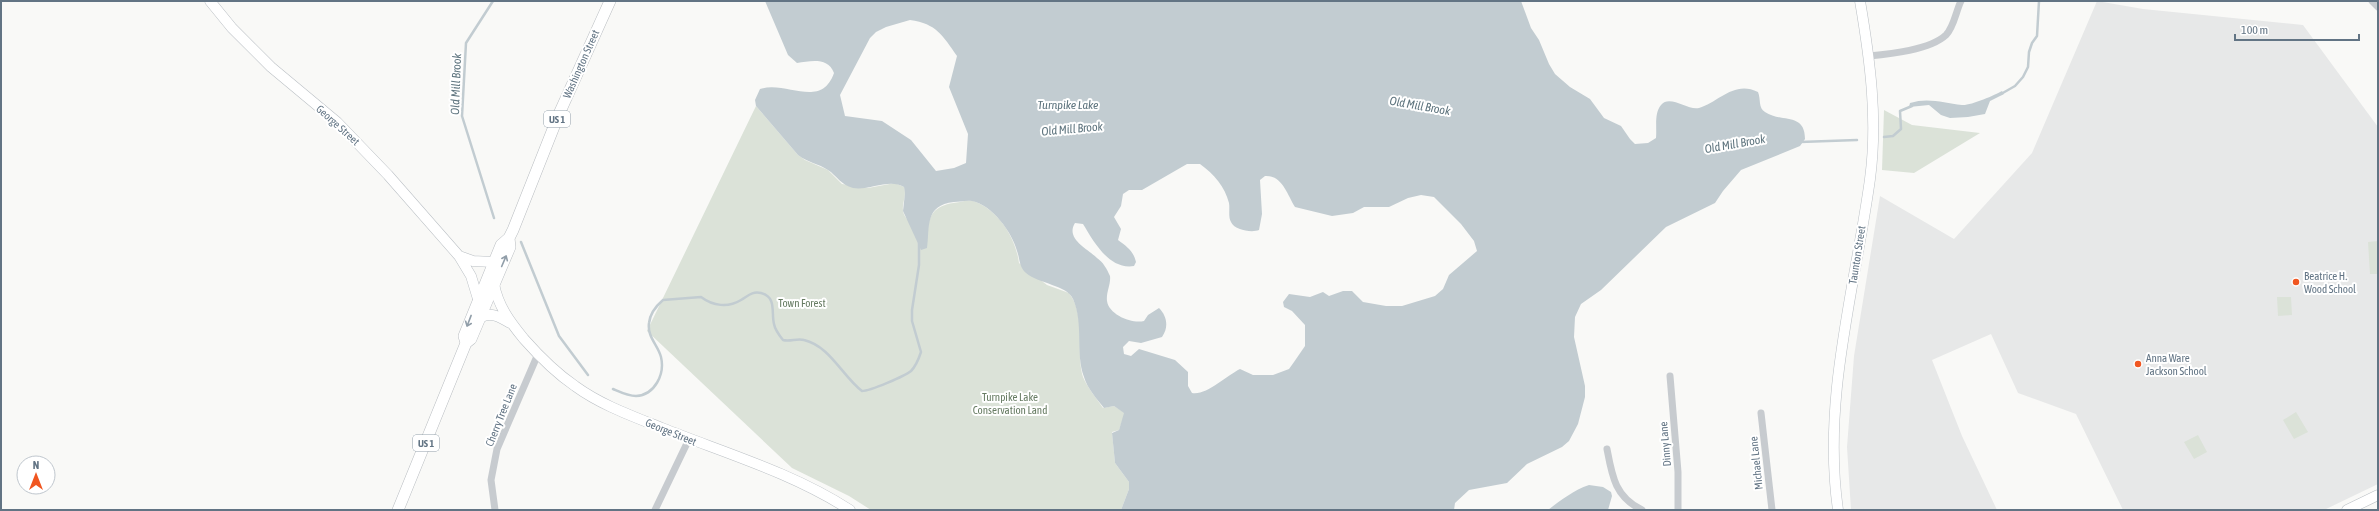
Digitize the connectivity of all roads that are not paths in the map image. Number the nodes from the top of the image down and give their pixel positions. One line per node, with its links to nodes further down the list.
1 (210, 1): 9 (street, George Street)
2 (610, 1): 8 (main road, Washington Street / US 1)
3 (1860, 1): 7 (street, Taunton Street)
4 (1961, 1): 7 (street)
5 (2372, 1): 6 (street)
6 (2378, 7)
7 (1869, 56): 29 (street, Taunton Street)
8 (508, 238): 10 (main road, Washington Street / US 1); 11 (main road, Washington Street / US 1, one-way to 8)
9 (459, 256): 10 (street); 12 (street, George Street)
10 (493, 262): 12 (main road, Washington Street / US 1)
11 (494, 284): 13 (main road, Washington Street / US 1); 14 (street, George Street)
12 (478, 299): 15 (main road, Washington Street / US 1, one-way to 15)
13 (480, 318): 14 (street, George Street); 15 (main road, Washington Street / US 1)
14 (512, 324): 16 (street, George Street)
15 (466, 343): 22 (main road, Washington Street / US 1)
16 (538, 354): 19 (street, George Street); 23 (street, Cherry Tree Lane)
17 (1670, 376): 27 (street, Dinny Lane)
18 (1761, 413): 28 (street, Michael Lane)
19 (689, 439): 24 (street); 25 (street, George Street)
20 (1607, 449): 26 (street)
21 (2378, 495): 30 (street)
22 (398, 510)
23 (495, 510)
24 (655, 510)
25 (850, 510)
26 (1642, 510)
27 (1678, 510)
28 (1772, 510)
29 (1838, 510)
30 (2347, 510)

